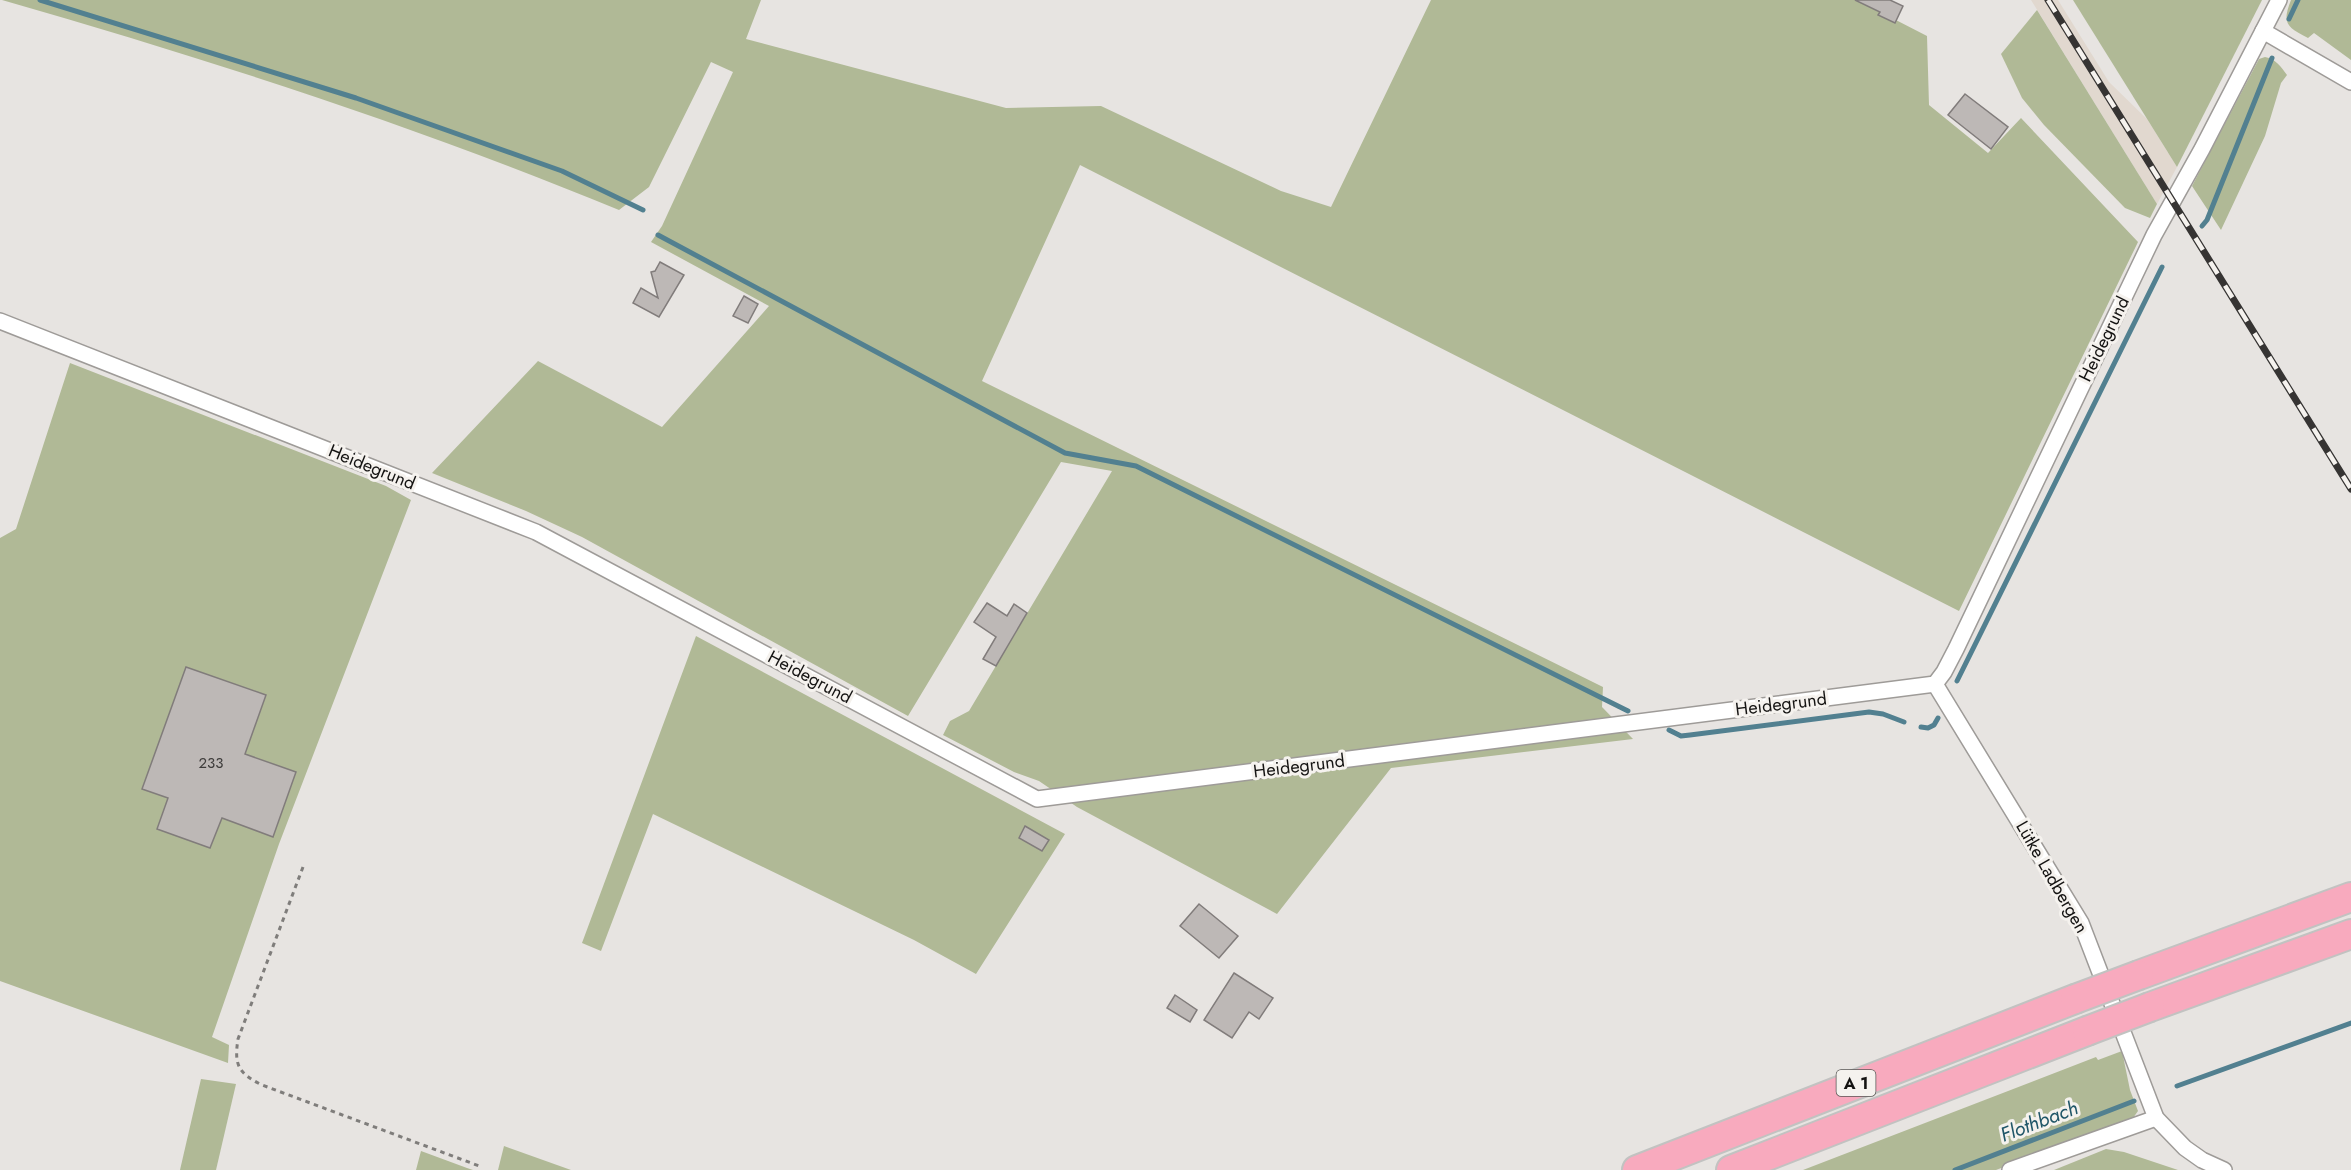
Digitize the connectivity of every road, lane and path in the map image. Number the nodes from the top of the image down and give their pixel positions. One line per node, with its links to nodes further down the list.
1 (2279, 0): 2 (street, Heidegrund)
2 (2263, 31): 3 (street); 5 (street, Heidegrund)
3 (2351, 82)
4 (0, 321): 5 (street, Heidegrund)
5 (1935, 684): 9 (street, Lütke Ladbergen)
6 (303, 867): 10 (path)
7 (2351, 897): 11 (highway, A 1, bridge)
8 (2351, 934): 12 (highway, A 1, bridge)
9 (2156, 1118): 13 (street); 14 (street, Lütke Ladbergen)
10 (482, 1167)
11 (1637, 1170)
12 (1731, 1170)
13 (2010, 1170)
14 (2224, 1170)

